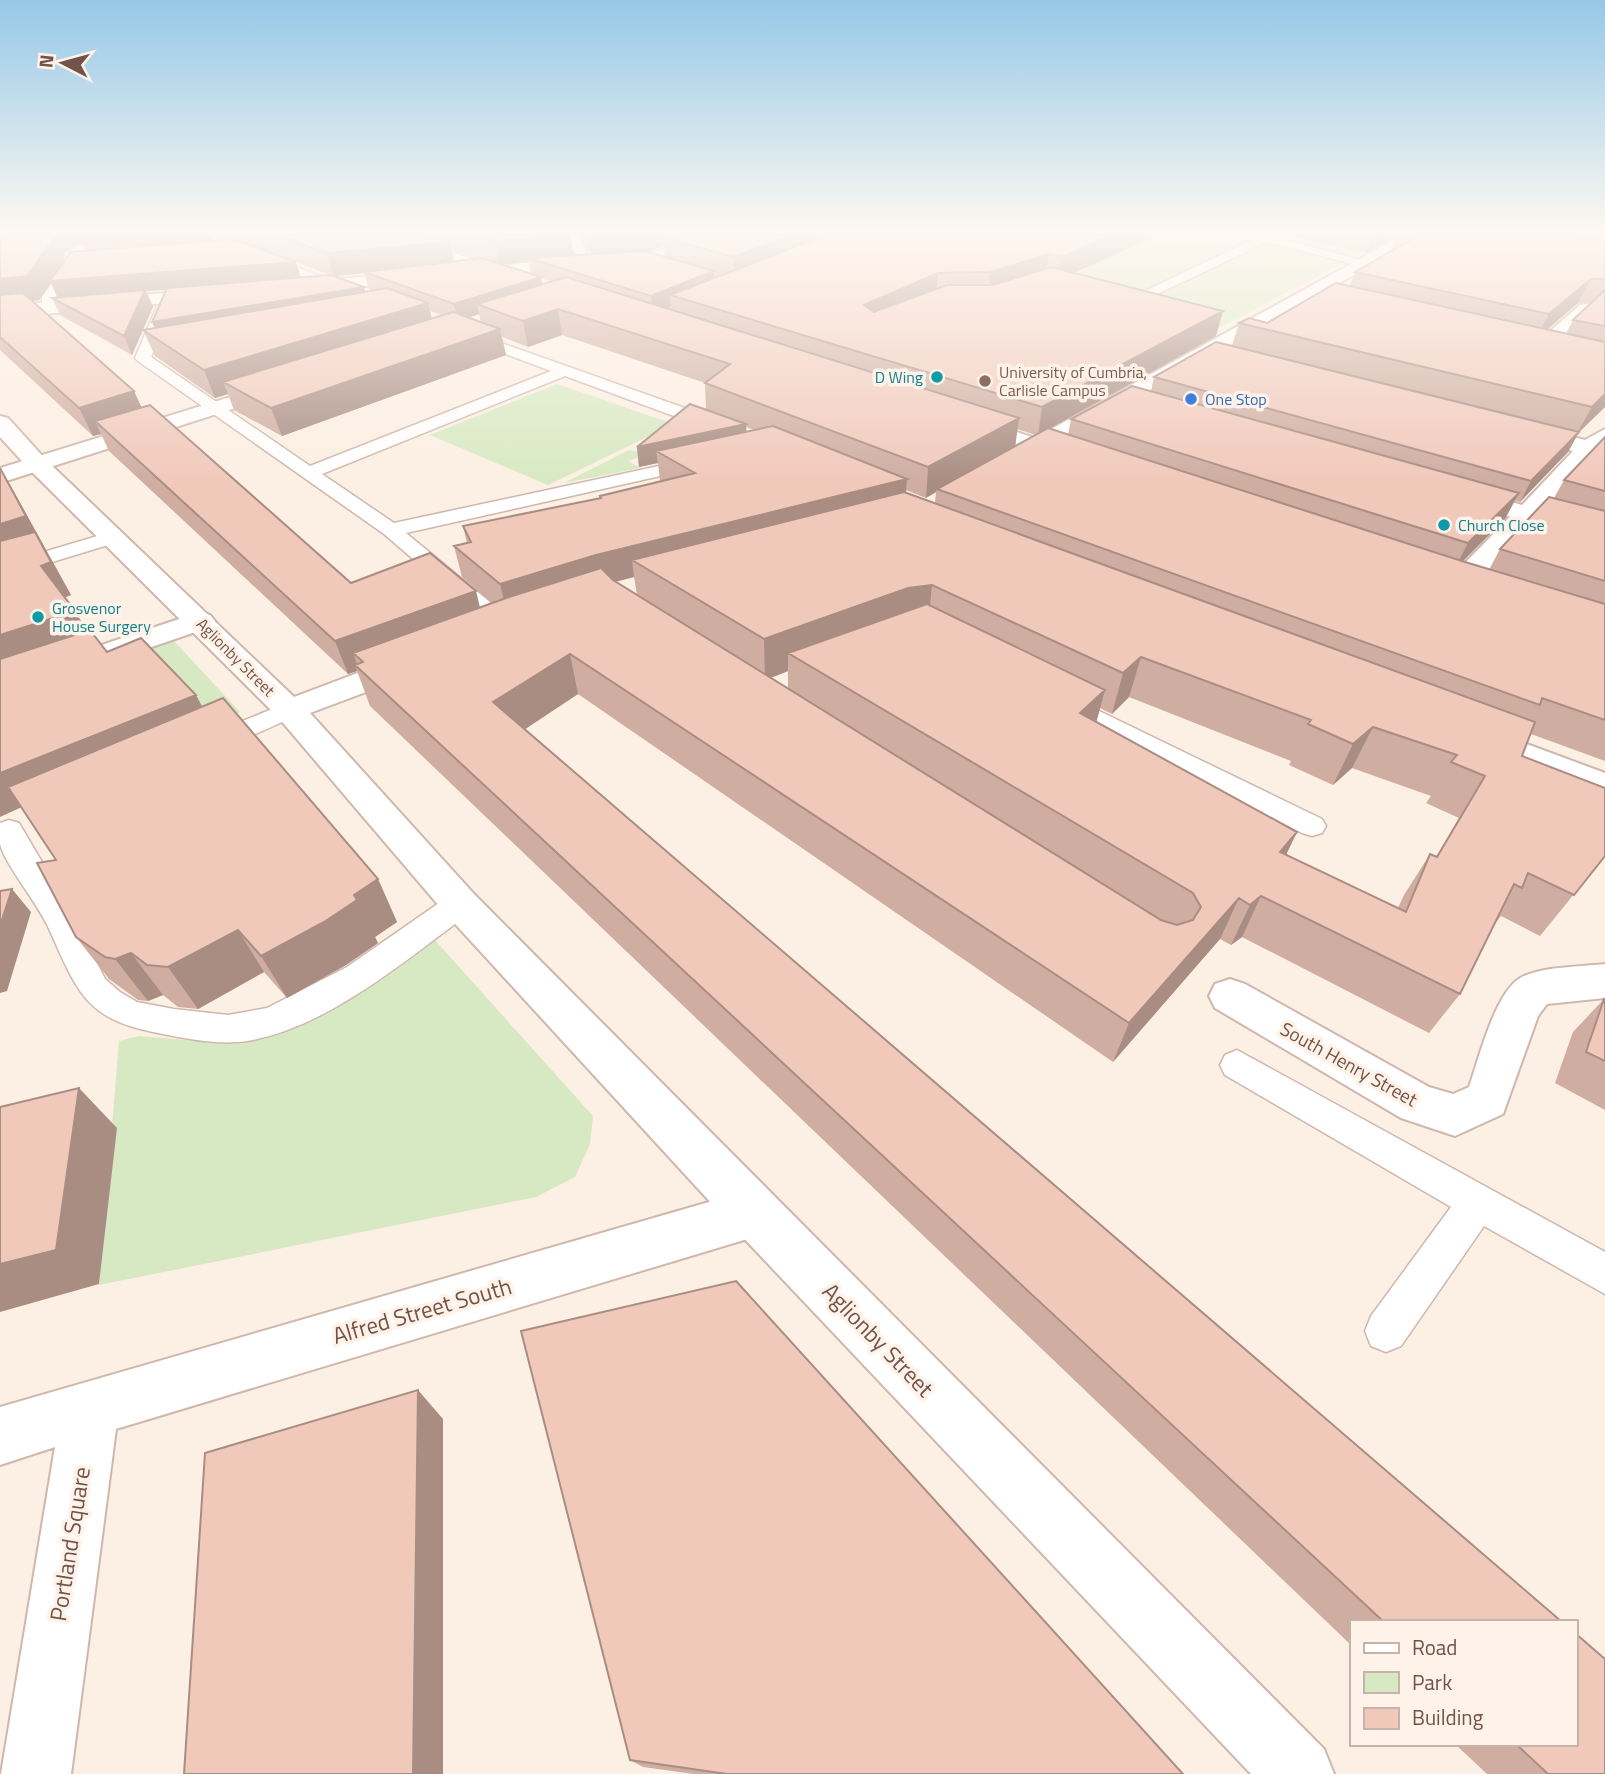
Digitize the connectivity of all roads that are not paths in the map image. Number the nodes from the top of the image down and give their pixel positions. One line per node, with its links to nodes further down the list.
1 (158, 317): 9 (lane)
2 (1269, 317): 7 (street)
3 (1576, 317): 11 (street)
4 (492, 318): 6 (street)
5 (1214, 329): 7 (lane)
6 (449, 332): 13 (lane)
7 (1237, 335): 10 (street)
8 (166, 348): 9 (lane)
9 (143, 351): 17 (lane)
10 (1210, 352): 12 (street); 15 (street)
11 (1567, 355)
12 (1237, 358)
13 (566, 370): 21 (lane); 28 (lane)
14 (303, 380): 17 (street)
15 (1120, 398): 16 (street); 23 (street)
16 (1156, 408)
17 (214, 410): 27 (street); 28 (lane)
18 (942, 414): 23 (street)
19 (0, 423): 27 (street, Aglionby Street)
20 (1499, 425): 22 (street)
21 (736, 432)
22 (1600, 445): 30 (street)
23 (1036, 447): 25 (street); 26 (street)
24 (714, 459): 31 (lane)
25 (1000, 468)
26 (1102, 468)
27 (20, 471): 32 (street, Aglionby Street)
28 (306, 474): 31 (lane)
29 (1434, 487): 30 (street)
30 (1527, 513): 33 (street); 36 (street)
31 (391, 530): 39 (lane)
32 (114, 537): 34 (lane); 38 (street, Aglionby Street)
33 (1605, 537)
34 (0, 572)
35 (1433, 577): 36 (street)
36 (1459, 586): 37 (street)
37 (1486, 594)
38 (200, 621): 42 (street); 43 (street, Aglionby Street)
39 (507, 629)
40 (430, 657): 43 (street)
41 (1038, 689): 47 (lane)
42 (0, 690)
43 (289, 710): 45 (lane); 49 (street, Aglionby Street)
44 (1442, 722): 46 (street)
45 (191, 752)
46 (1605, 786)
47 (1312, 826)
48 (14, 827): 49 (lane)
49 (460, 904): 54 (street, Aglionby Street)
50 (1605, 981): 51 (street, South Henry Street)
51 (1230, 996)
52 (1237, 1065): 53 (lane)
53 (1478, 1202): 55 (lane); 56 (lane)
54 (754, 1213): 57 (street, Alfred Street South); 60 (street, Aglionby Street)
55 (1605, 1274)
56 (1386, 1331)
57 (90, 1408): 58 (street); 59 (street, Portland Square)
58 (0, 1436)
59 (36, 1774)
60 (1299, 1774)

